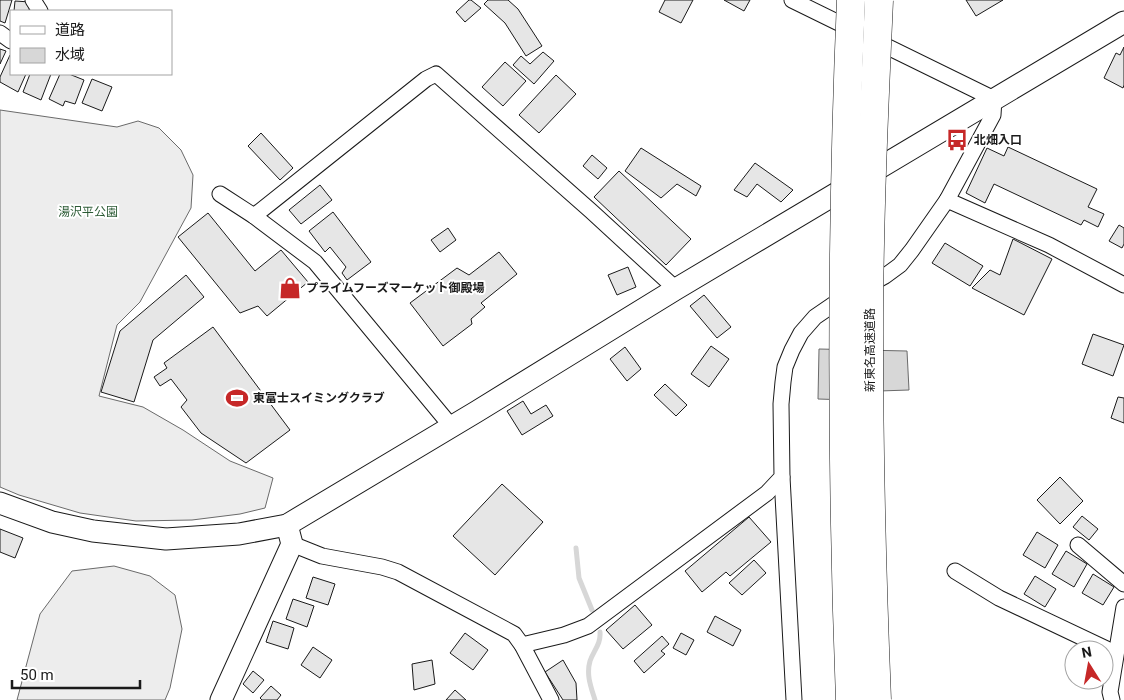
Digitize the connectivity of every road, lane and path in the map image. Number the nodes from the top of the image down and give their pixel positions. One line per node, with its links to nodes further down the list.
1 (792, 0): 5 (street)
2 (851, 0): 24 (highway, bridge)
3 (879, 0): 25 (highway, 新東名高速道路, bridge)
4 (1124, 22): 5 (street)
5 (994, 99): 7 (street); 10 (street)
6 (220, 194): 8 (street)
7 (948, 200): 9 (street); 12 (street)
8 (254, 216): 10 (street); 11 (street)
9 (1124, 285)
10 (676, 289): 11 (street)
11 (451, 426): 14 (street)
12 (782, 477): 19 (street); 23 (street)
13 (0, 504): 14 (street)
14 (290, 534): 19 (street); 22 (street)
15 (1078, 544): 17 (street)
16 (955, 571): 20 (street)
17 (1124, 584)
18 (1124, 607): 20 (street)
19 (522, 645): 21 (street)
20 (1115, 653): 26 (street)
21 (546, 697)
22 (221, 700)
23 (794, 700)
24 (850, 700)
25 (877, 700)
26 (1112, 700)

